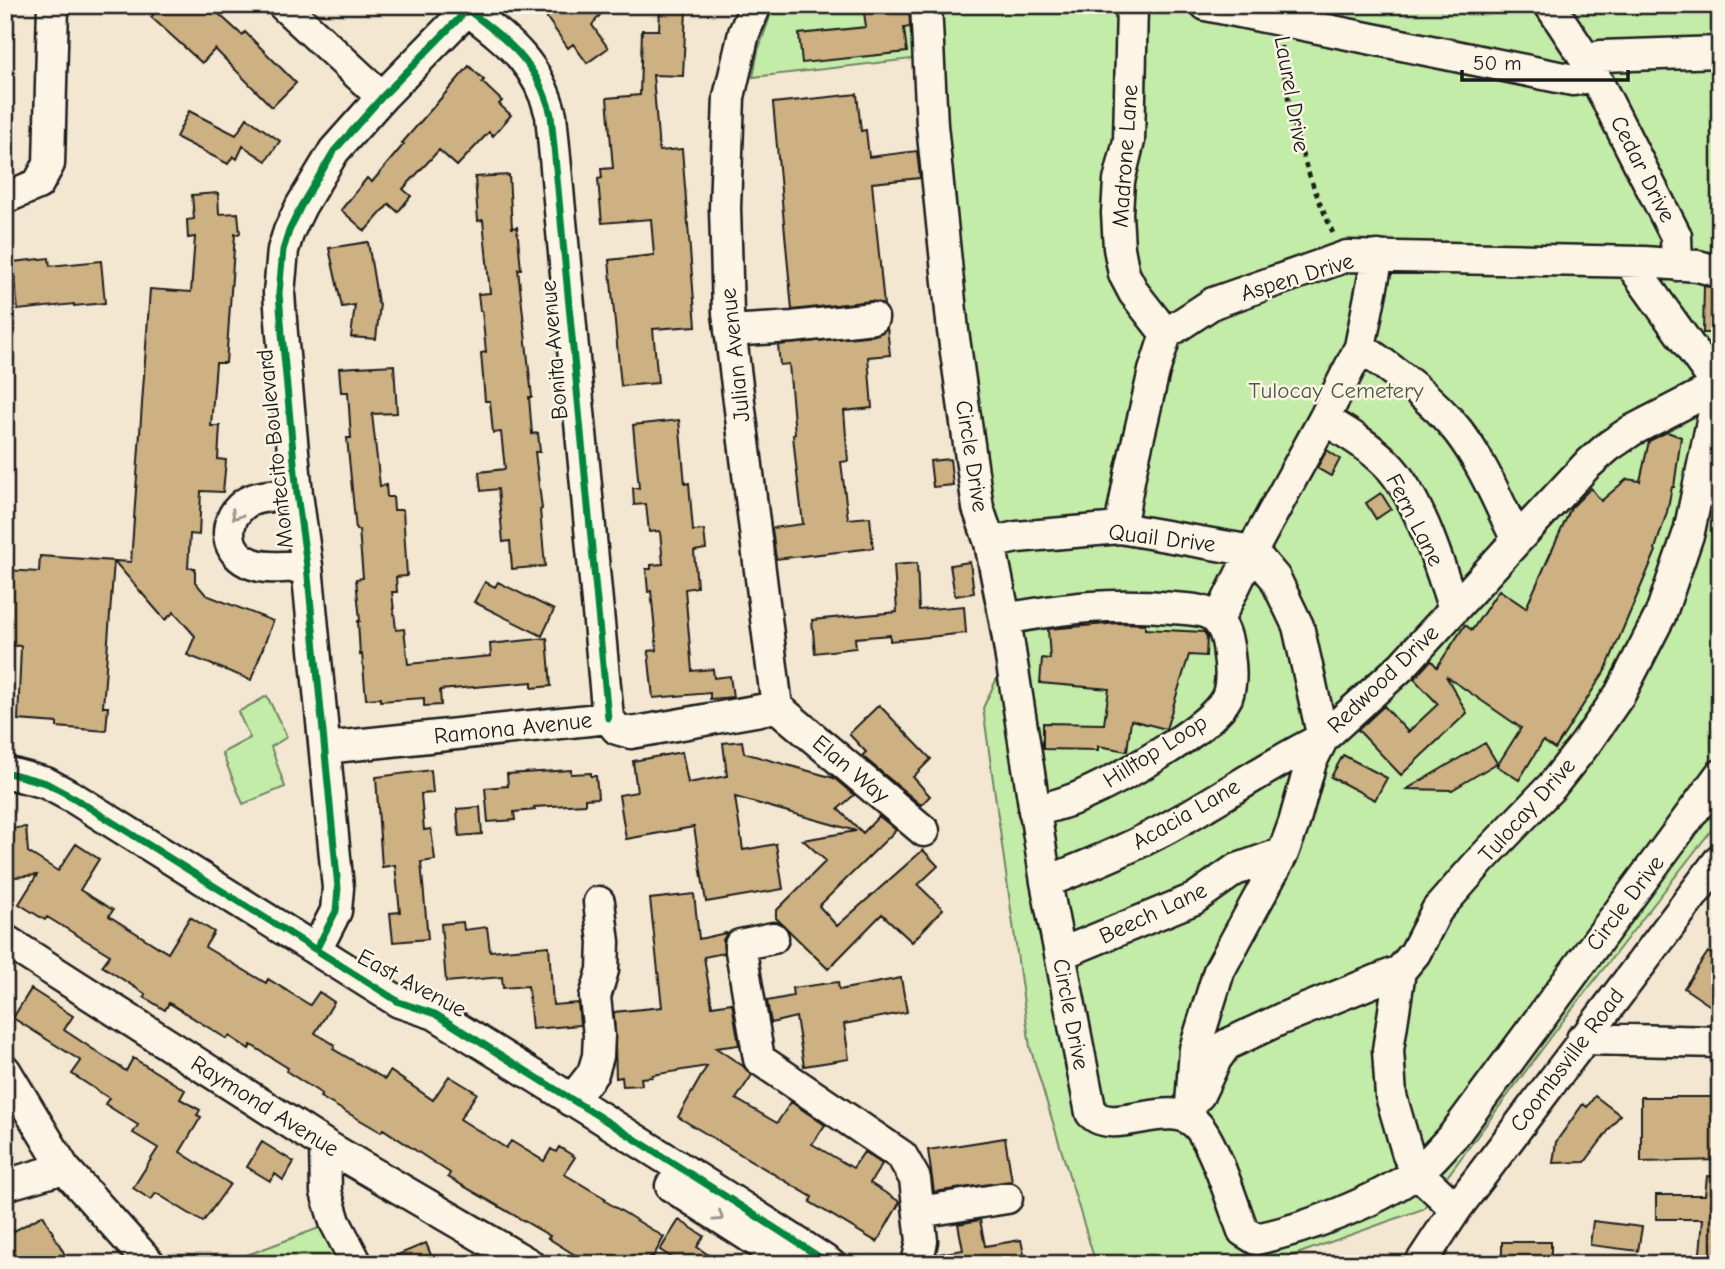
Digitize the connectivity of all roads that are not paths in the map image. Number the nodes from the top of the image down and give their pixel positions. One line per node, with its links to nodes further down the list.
1 (53, 5): 13 (street)
2 (283, 5): 12 (street)
3 (756, 5): 19 (street, Julian Avenue)
4 (926, 5): 27 (street, Circle Drive)
5 (1132, 5): 20 (street, Madrone Lane)
6 (1206, 5): 9 (street)
7 (1550, 5): 11 (street, Cedar Drive)
8 (470, 8): 12 (street, Montecito Boulevard); 34 (street, Bonita Avenue)
9 (1279, 13): 11 (street)
10 (1720, 52): 11 (street)
11 (1591, 68): 16 (street, Cedar Drive)
12 (382, 97): 24 (street, Montecito Boulevard)
13 (5, 198)
14 (1378, 256): 15 (street, Aspen Drive); 20 (street, Aspen Drive); 21 (street)
15 (1630, 263): 16 (street, Aspen Drive); 22 (street)
16 (1677, 265): 17 (street, Aspen Drive)
17 (1720, 272)
18 (873, 318): 19 (street)
19 (730, 331): 33 (street, Julian Avenue)
20 (1166, 334): 25 (street)
21 (1360, 347): 23 (street); 26 (street)
22 (1719, 384): 26 (street, Redwood Drive); 49 (street, Tulocay Drive)
23 (1324, 419): 28 (street); 30 (street, Fern Lane)
24 (297, 494): 29 (street, Montecito Boulevard); 29 (street, one-way to 29)
25 (1120, 528): 27 (street, Quail Drive); 28 (street, Quail Drive)
26 (1517, 540): 30 (street, Redwood Drive)
27 (990, 543): 31 (street, Circle Drive)
28 (1252, 551): 32 (street); 35 (street)
29 (307, 566): 36 (street, Montecito Boulevard)
30 (1454, 609): 35 (street, Redwood Drive)
31 (1005, 619): 32 (street); 39 (street, Circle Drive)
32 (1218, 620): 39 (street, Hilltop Loop)
33 (778, 707): 34 (street, Ramona Avenue); 40 (street, Elan Way)
34 (608, 719): 36 (street, Ramona Avenue)
35 (1323, 738): 41 (street, Redwood Drive); 43 (street, Acacia Lane)
36 (325, 748): 47 (street, Montecito Boulevard)
37 (5, 772): 47 (street, East Avenue)
38 (1720, 775): 58 (street, Circle Drive)
39 (1034, 811): 43 (street, Circle Drive)
40 (924, 831)
41 (1283, 853): 48 (street, Beech Lane); 55 (street, Redwood Drive)
42 (1720, 859): 51 (street, Coombsville Road)
43 (1045, 882): 48 (street, Circle Drive)
44 (599, 902): 54 (street)
45 (773, 938): 62 (street)
46 (5, 940): 56 (street, Raymond Avenue)
47 (316, 950): 50 (street, East Avenue)
48 (1060, 954): 55 (street, Circle Drive)
49 (1400, 971): 55 (street); 58 (street)
50 (399, 1002): 54 (street, East Avenue); 66 (street, East Avenue, one-way to 66)
51 (1582, 1039): 52 (street); 61 (street, Coombsville Road)
52 (1720, 1042)
53 (5, 1070): 57 (street)
54 (571, 1101): 67 (street, East Avenue)
55 (1190, 1118): 58 (street, Circle Drive)
56 (325, 1145): 64 (street); 65 (street, Raymond Avenue)
57 (64, 1168): 59 (street); 63 (street)
58 (1418, 1173): 61 (street)
59 (5, 1185)
60 (1007, 1198): 62 (street)
61 (1455, 1209): 69 (street, Coombsville Road)
62 (919, 1212): 68 (street)
63 (150, 1264)
64 (357, 1264)
65 (529, 1264)
66 (792, 1264)
67 (830, 1264)
68 (917, 1264)
69 (1420, 1264)

